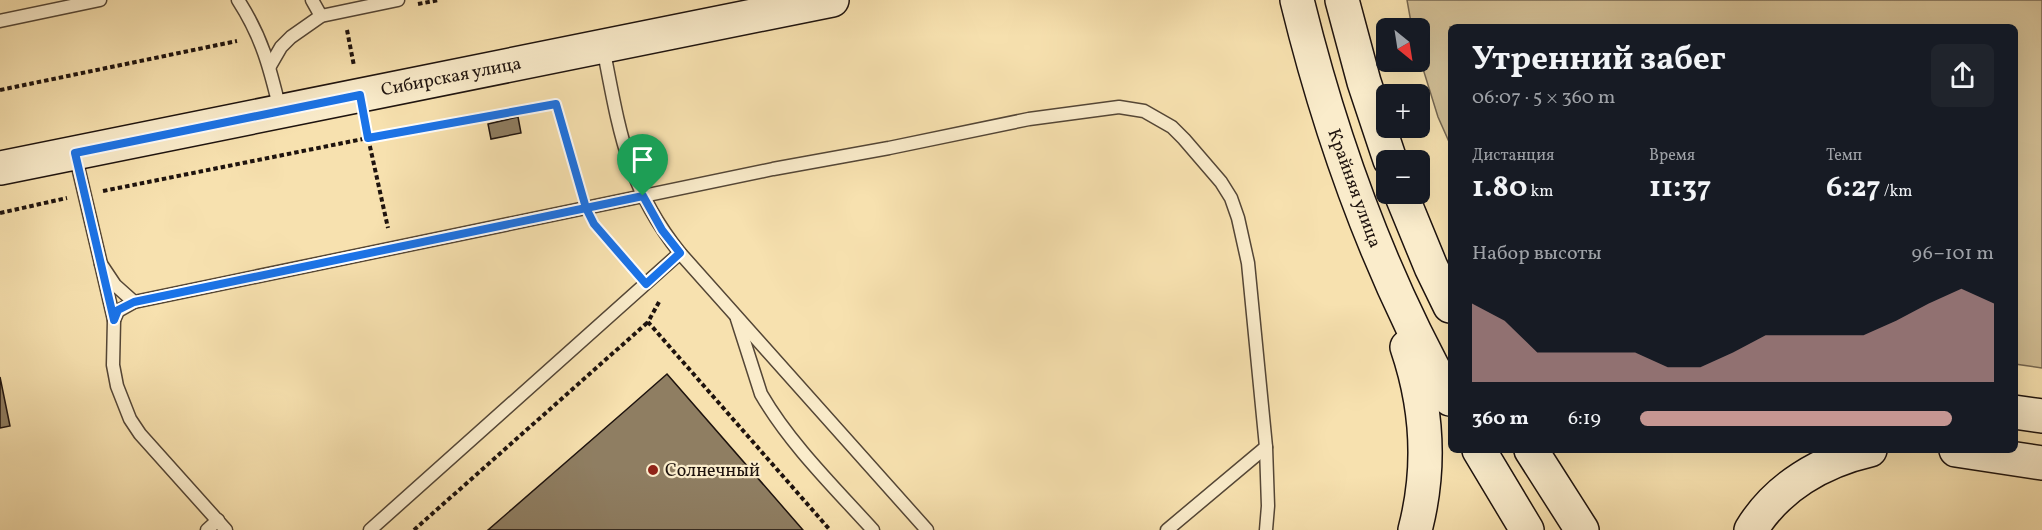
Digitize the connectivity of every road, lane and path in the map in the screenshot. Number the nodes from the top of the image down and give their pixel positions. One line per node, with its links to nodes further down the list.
1 (100, 0): 11 (lane)
2 (238, 0): 13 (lane)
3 (312, 0): 10 (lane)
4 (317, 0): 10 (lane)
5 (439, 0): 9 (path)
6 (832, 0): 14 (main road, Сибирская улица)
7 (1297, 0): 29 (main road, Крайняя улица)
8 (1342, 0): 20 (main road)
9 (403, 3): 10 (lane)
10 (321, 16): 12 (lane)
11 (0, 21)
12 (304, 27): 15 (lane); 17 (path)
13 (258, 37): 15 (lane); 16 (path)
14 (603, 46): 17 (main road, Сибирская улица); 24 (lane)
15 (270, 66): 18 (lane)
16 (0, 90)
17 (360, 95): 18 (main road, Сибирская улица); 19 (path)
18 (280, 111): 21 (main road, Сибирская улица)
19 (368, 138): 23 (path); 27 (path); 30 (path)
20 (1387, 150)
21 (75, 153): 22 (main road, Сибирская улица); 23 (lane)
22 (0, 168)
23 (84, 194): 28 (path); 32 (lane)
24 (643, 196): 27 (lane); 31 (lane); 43 (lane)
25 (1404, 204): 36 (main road)
26 (1405, 204): 33 (main road)
27 (586, 208): 30 (lane); 34 (path)
28 (0, 213)
29 (1366, 222): 40 (main road, Крайняя улица); 58 (main road)
30 (393, 249): 35 (lane)
31 (680, 253): 34 (lane); 37 (lane)
32 (100, 264): 35 (lane); 38 (lane)
33 (1448, 271)
34 (646, 284): 39 (path); 51 (lane)
35 (134, 302): 38 (lane)
36 (1448, 302)
37 (735, 315): 54 (lane); 55 (lane)
38 (114, 320): 49 (lane)
39 (648, 322): 52 (path); 53 (path)
40 (1448, 395)
41 (2018, 413): 42 (main road)
42 (2042, 416)
43 (1266, 447): 56 (lane); 57 (lane)
44 (1481, 453): 59 (main road)
45 (1533, 453): 60 (main road)
46 (1858, 453): 61 (main road)
47 (1976, 453): 48 (main road)
48 (2042, 463)
49 (222, 525): 50 (lane)
50 (207, 530)
51 (370, 530)
52 (414, 530)
53 (830, 530)
54 (873, 530)
55 (927, 530)
56 (1167, 530)
57 (1266, 530)
58 (1415, 530)
59 (1527, 530)
60 (1582, 530)
61 (1751, 530)

